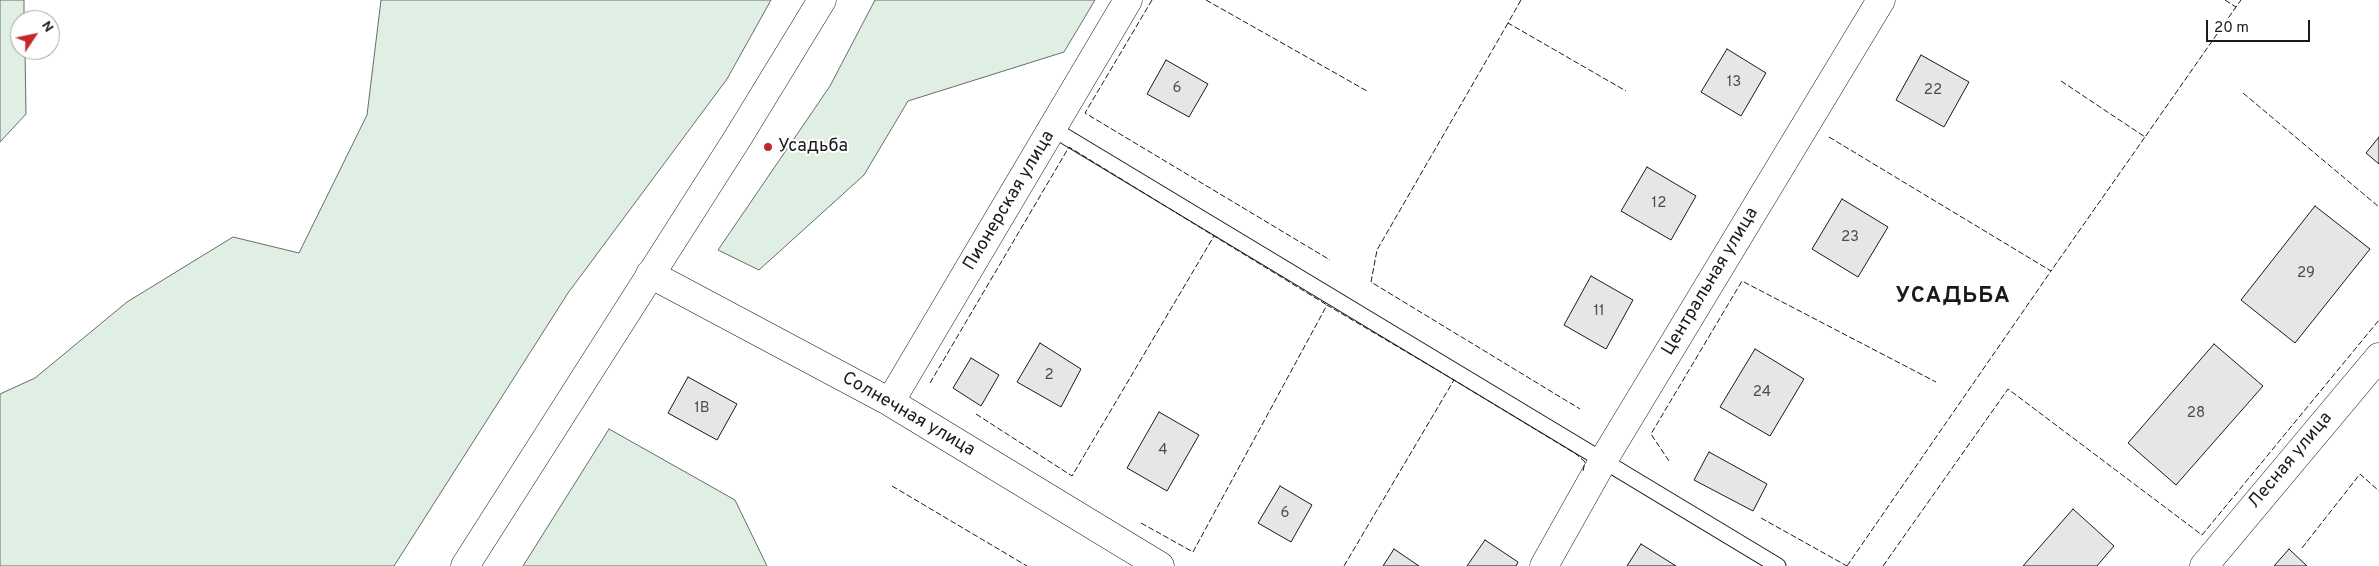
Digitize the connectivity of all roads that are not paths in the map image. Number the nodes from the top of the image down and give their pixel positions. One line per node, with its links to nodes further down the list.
1 (822, 0): 5 (street)
2 (1128, 0): 4 (street, Пионерская улица)
3 (1881, 0): 8 (street, Центральная улица)
4 (1054, 129): 7 (street, Пионерская улица); 8 (lane)
5 (650, 274): 7 (street, Солнечная улица); 9 (street)
6 (2379, 357): 13 (street, Лесная улица)
7 (890, 402): 10 (street, Солнечная улица)
8 (1604, 460): 11 (street, Центральная улица); 12 (lane)
9 (465, 566)
10 (1160, 566)
11 (1544, 566)
12 (1778, 566)
13 (2204, 566)

